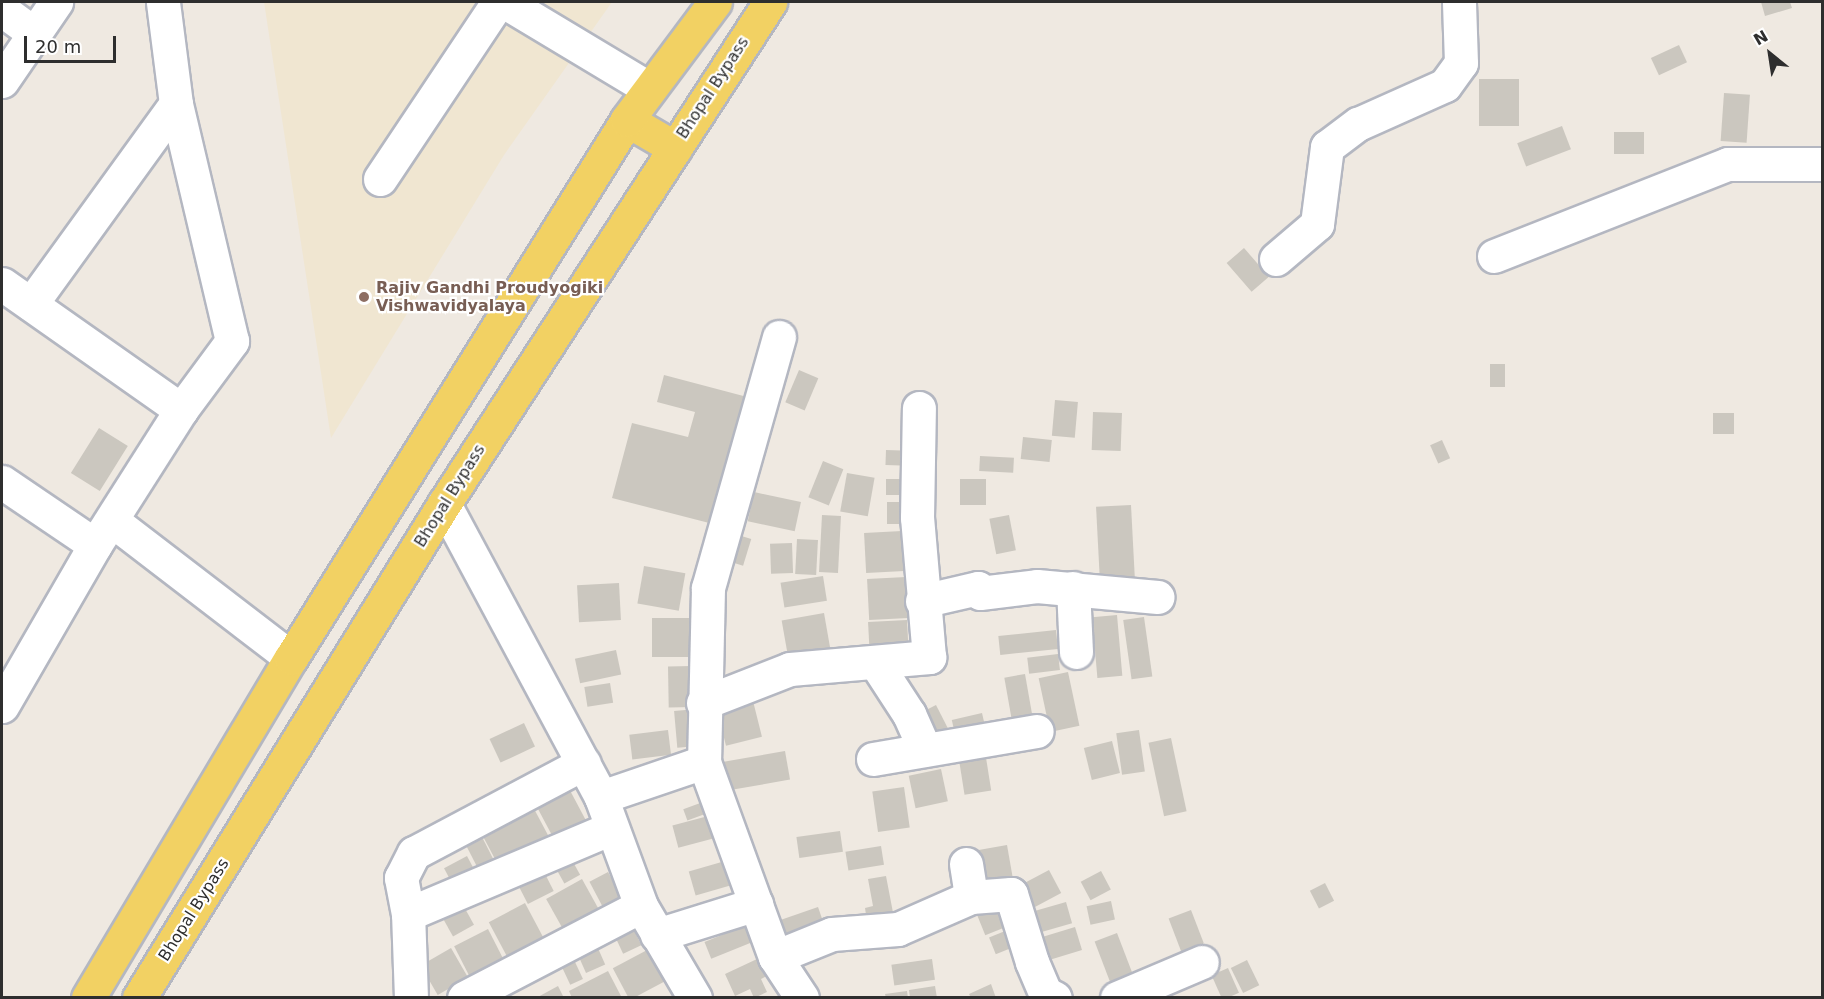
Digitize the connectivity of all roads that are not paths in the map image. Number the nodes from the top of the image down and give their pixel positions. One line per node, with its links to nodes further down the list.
1 (56, 2): 9 (street)
2 (163, 2): 12 (street)
3 (498, 2): 16 (street)
4 (506, 2): 11 (street)
5 (715, 2): 11 (main road)
6 (770, 2): 14 (main road, Bhopal Bypass)
7 (1459, 2): 18 (street)
8 (2, 10): 9 (street)
9 (32, 32): 10 (street)
10 (2, 81)
11 (648, 88): 13 (main road)
12 (176, 104): 20 (street); 23 (street)
13 (627, 120): 14 (main road); 26 (main road)
14 (675, 148): 25 (main road, Bhopal Bypass)
15 (1822, 164): 17 (street)
16 (380, 179)
17 (1494, 256)
18 (1276, 259)
19 (2, 284): 20 (street)
20 (31, 304): 23 (street)
21 (779, 337): 35 (street)
22 (919, 408): 31 (street)
23 (181, 410): 27 (street)
24 (2, 482): 27 (street)
25 (444, 504): 28 (main road, Bhopal Bypass); 41 (street)
26 (369, 531): 28 (main road); 33 (main road)
27 (104, 533): 33 (street); 36 (street)
28 (413, 554): 54 (main road, Bhopal Bypass)
29 (1073, 588): 30 (street); 31 (street); 32 (street)
30 (1158, 597)
31 (922, 601): 34 (street)
32 (1076, 652)
33 (291, 658): 53 (main road)
34 (877, 665): 35 (street); 38 (street)
35 (703, 703): 40 (street)
36 (2, 706)
37 (1037, 731): 38 (street)
38 (925, 750): 39 (street)
39 (873, 759)
40 (704, 762): 42 (street); 46 (street)
41 (584, 763): 42 (street); 48 (street)
42 (601, 797): 43 (street)
43 (609, 829): 47 (street); 48 (street)
44 (966, 864): 45 (street)
45 (971, 897): 50 (street); 58 (street)
46 (756, 904): 49 (street); 50 (street)
47 (641, 906): 49 (street); 56 (street)
48 (408, 914): 55 (street)
49 (657, 935): 52 (street)
50 (776, 957): 57 (street)
51 (1202, 962): 60 (street)
52 (691, 997)
53 (88, 998)
54 (139, 998)
55 (411, 998)
56 (464, 998)
57 (802, 998)
58 (1056, 998): 59 (street)
59 (1071, 998)
60 (1117, 998)

